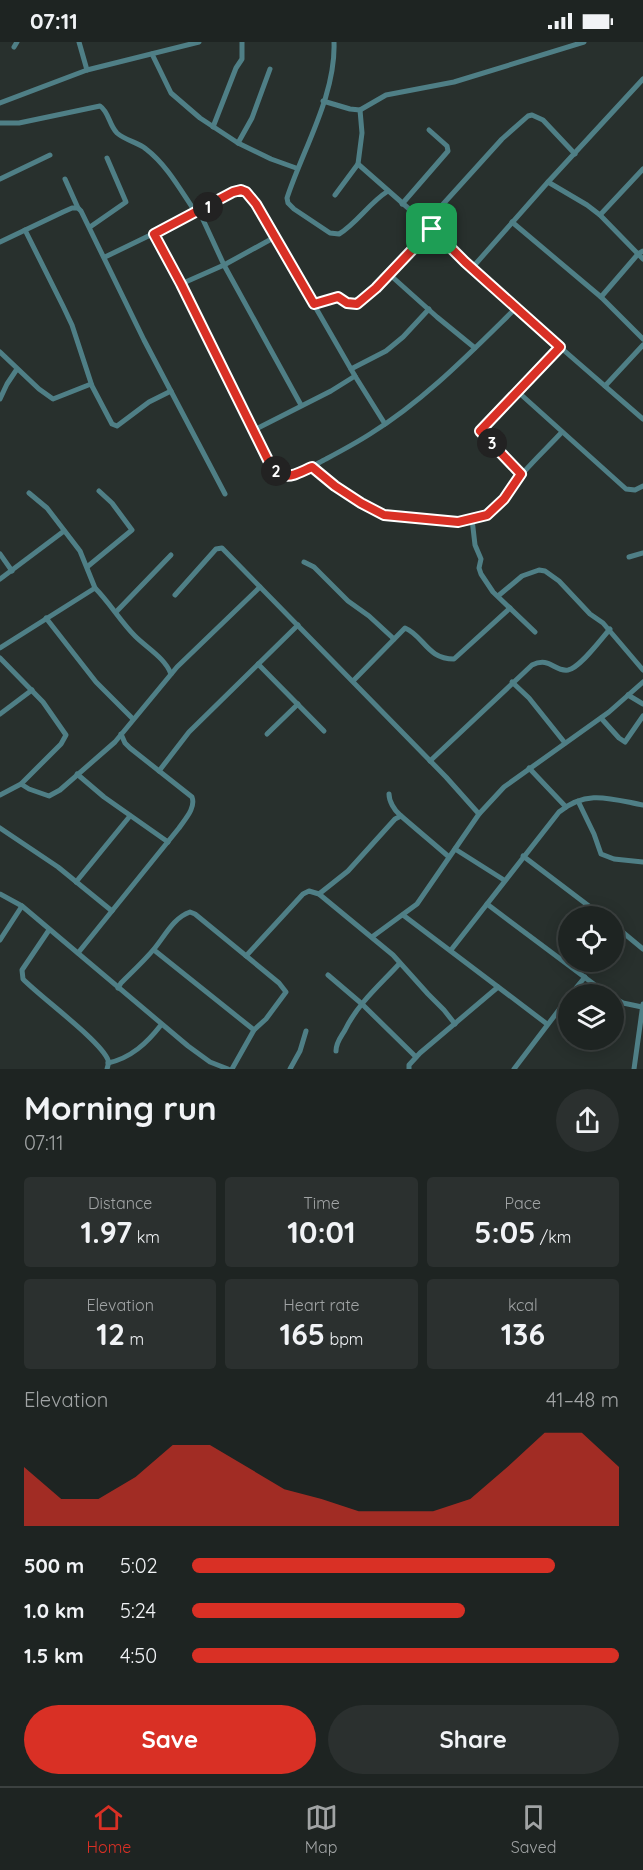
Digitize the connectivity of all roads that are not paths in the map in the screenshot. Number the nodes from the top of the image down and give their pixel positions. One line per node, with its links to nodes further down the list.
1 (79, 42): 8 (street)
2 (199, 42): 6 (street)
3 (242, 42): 14 (street)
4 (334, 42): 10 (street)
5 (584, 42): 12 (street)
6 (152, 54): 8 (street); 14 (street)
7 (270, 69): 16 (street)
8 (87, 70): 11 (street)
9 (643, 79): 17 (street)
10 (323, 101): 12 (street); 21 (street)
11 (0, 103)
12 (360, 110): 20 (street)
13 (0, 123): 30 (street)
14 (213, 127): 16 (street)
15 (429, 130): 28 (street)
16 (238, 143): 21 (street)
17 (575, 154): 25 (street); 33 (street)
18 (50, 155): 23 (street)
19 (107, 158): 34 (street)
20 (358, 164): 26 (street); 27 (street)
21 (296, 168): 26 (street)
22 (643, 169): 31 (street)
23 (0, 179)
24 (65, 179): 29 (street)
25 (548, 182): 31 (street); 32 (street)
26 (388, 191): 28 (street)
27 (335, 195)
28 (402, 204): 33 (street)
29 (78, 208): 34 (street); 36 (street)
30 (197, 212): 37 (street); 38 (street); 43 (street)
31 (600, 215): 40 (street)
32 (513, 222): 44 (street); 47 (street)
33 (426, 223): 35 (street)
34 (90, 227): 41 (street)
35 (432, 229): 44 (street); 45 (street)
36 (25, 230): 39 (street); 59 (street)
37 (154, 234): 41 (street); 46 (street)
38 (275, 237): 43 (street); 48 (street)
39 (0, 242)
40 (640, 253): 42 (street); 47 (street)
41 (105, 257): 61 (street)
42 (643, 259)
43 (224, 265): 46 (street); 64 (street)
44 (472, 268): 49 (street)
45 (390, 274): 48 (street); 50 (street)
46 (181, 284): 67 (street)
47 (601, 297): 51 (street)
48 (314, 304): 57 (street)
49 (517, 307): 53 (street); 54 (street)
50 (429, 309): 54 (street); 57 (street)
51 (643, 339)
52 (643, 345): 60 (street)
53 (560, 347): 60 (street); 62 (street)
54 (475, 348): 66 (street)
55 (0, 352): 56 (street)
56 (18, 369): 59 (street); 63 (street)
57 (351, 369): 58 (street)
58 (355, 376): 64 (street); 66 (street)
59 (91, 384): 61 (street)
60 (605, 386): 65 (street)
61 (171, 391): 74 (street)
62 (516, 391): 68 (street); 70 (street)
63 (0, 399)
64 (302, 405): 67 (street)
65 (643, 419)
66 (385, 424): 69 (street)
67 (254, 430): 69 (street)
68 (562, 432): 70 (street); 71 (street)
69 (312, 467): 75 (street)
70 (521, 474): 75 (street)
71 (643, 486)
72 (99, 491): 82 (street)
73 (29, 493): 76 (street)
74 (225, 494)
75 (472, 519): 88 (street)
76 (64, 531): 82 (street); 83 (street)
77 (643, 553): 80 (street)
78 (0, 554): 83 (street)
79 (171, 555): 90 (street)
80 (629, 558)
81 (304, 562): 95 (street)
82 (87, 567): 86 (street)
83 (12, 571): 84 (street)
84 (0, 579)
85 (260, 587): 87 (street); 92 (street); 100 (street)
86 (95, 588): 90 (street); 91 (street)
87 (175, 595)
88 (498, 596): 89 (street); 93 (street)
89 (510, 608): 94 (street); 95 (street)
90 (116, 612): 99 (street)
91 (46, 618): 96 (street); 113 (street)
92 (298, 625): 98 (street); 103 (street)
93 (609, 630): 101 (street); 104 (street)
94 (535, 632)
95 (394, 639): 103 (street)
96 (0, 648)
97 (0, 658): 106 (street)
98 (258, 664): 108 (street); 122 (street)
99 (168, 665): 100 (street); 102 (street)
100 (177, 667): 102 (street)
101 (643, 670)
102 (171, 674): 113 (street)
103 (353, 681): 120 (street)
104 (513, 682): 119 (street); 120 (street)
105 (643, 682): 107 (street)
106 (32, 690): 110 (street); 124 (street)
107 (628, 695): 109 (street); 112 (street)
108 (298, 704): 114 (street); 116 (street)
109 (643, 704)
110 (0, 714)
111 (643, 716): 112 (street)
112 (601, 718): 119 (street)
113 (133, 719): 115 (street)
114 (324, 731)
115 (120, 734): 117 (street); 118 (street)
116 (267, 734)
117 (115, 742): 118 (street); 123 (street)
118 (125, 743): 122 (street)
119 (565, 743): 121 (street)
120 (430, 761): 130 (street)
121 (529, 768): 129 (street); 130 (street)
122 (159, 771): 134 (street)
123 (77, 774): 124 (street); 131 (street)
124 (21, 783): 126 (street)
125 (389, 794): 132 (street)
126 (0, 795)
127 (578, 801): 128 (street); 129 (street); 138 (street)
128 (643, 805)
129 (566, 807): 136 (street)
130 (480, 814): 135 (street)
131 (129, 816): 134 (street); 140 (street)
132 (401, 816): 137 (street); 142 (street)
133 (0, 828): 140 (street)
134 (168, 842): 146 (street)
135 (455, 849): 137 (street); 139 (street)
136 (523, 856): 139 (street); 145 (street)
137 (449, 857): 147 (street)
138 (643, 862)
139 (504, 880): 143 (street)
140 (76, 882): 146 (street)
141 (0, 894): 144 (street)
142 (319, 894): 150 (street); 156 (street)
143 (487, 904): 154 (street); 159 (street)
144 (22, 906): 148 (street); 151 (street)
145 (589, 906)
146 (112, 911): 155 (street)
147 (403, 915): 150 (street); 154 (street)
148 (50, 930): 155 (street); 175 (street)
149 (624, 933): 152 (street)
150 (372, 937): 157 (street)
151 (0, 940)
152 (643, 949)
153 (154, 950): 156 (street); 163 (street); 171 (street)
154 (452, 950): 162 (street)
155 (78, 953): 163 (street)
156 (246, 956): 171 (street)
157 (400, 963): 165 (street); 168 (street)
158 (328, 975): 165 (street)
159 (585, 977): 160 (street); 161 (street)
160 (579, 984)
161 (594, 984)
162 (498, 987): 168 (street); 169 (street)
163 (118, 988): 170 (street)
164 (624, 1003): 166 (street)
165 (362, 1004): 173 (street); 174 (street)
166 (643, 1006): 180 (street)
167 (558, 1011): 169 (street)
168 (455, 1024): 174 (street)
169 (547, 1024): 179 (street)
170 (161, 1025): 175 (street); 176 (street)
171 (254, 1030): 176 (street)
172 (306, 1031): 177 (street)
173 (336, 1051)
174 (416, 1057): 178 (street)
175 (108, 1066)
176 (230, 1069)
177 (290, 1069)
178 (409, 1069)
179 (514, 1069)
180 (634, 1069)

